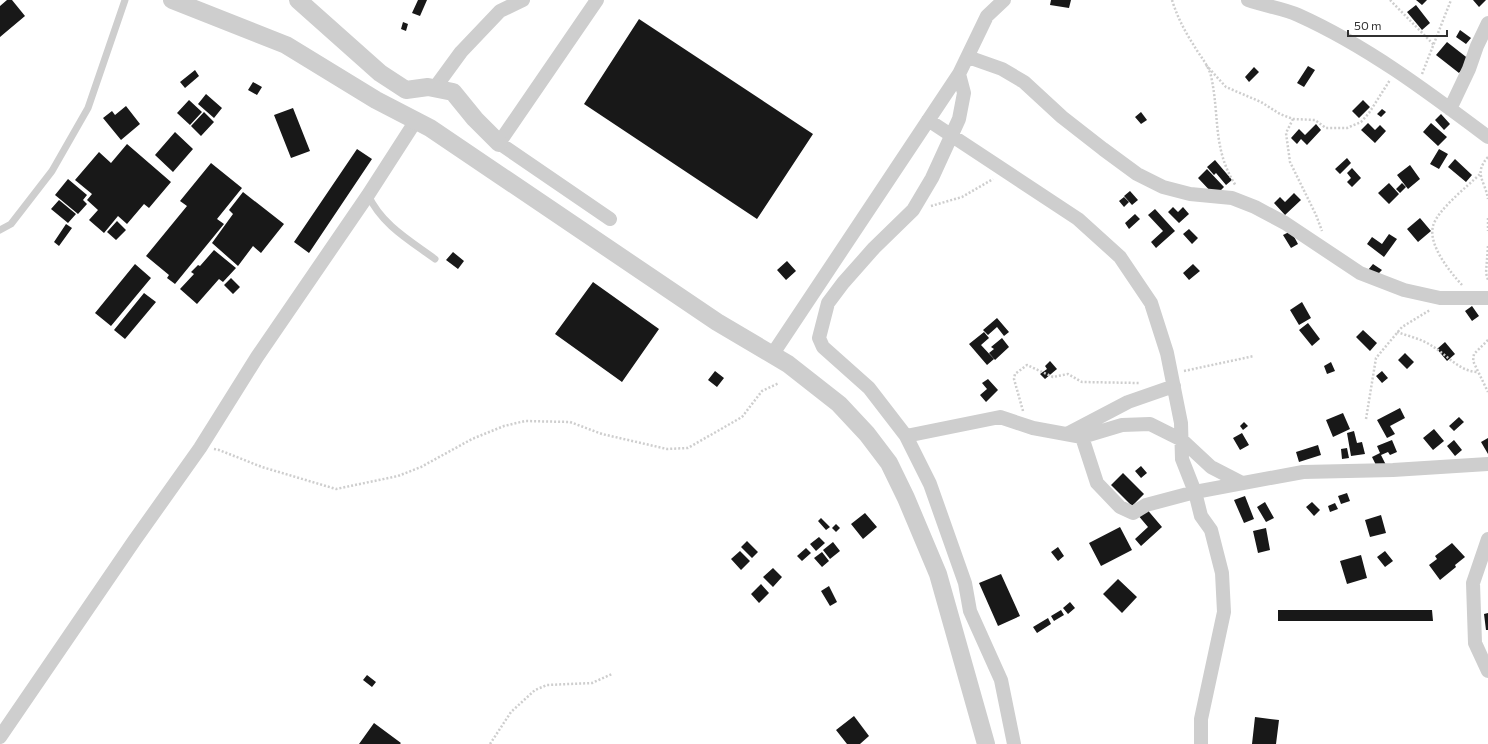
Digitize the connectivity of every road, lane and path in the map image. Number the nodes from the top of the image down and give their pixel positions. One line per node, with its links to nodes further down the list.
1 (125, 0): 33 (lane)
2 (298, 0): 18 (street)
3 (523, 0): 18 (street)
4 (598, 0): 25 (street)
5 (1004, 0): 13 (street)
6 (1172, 0): 14 (path)
7 (1248, 0): 15 (street)
8 (1390, 0): 12 (path)
9 (1451, 0): 12 (path)
10 (175, 1): 22 (street)
11 (1488, 23): 19 (street)
12 (1434, 45): 17 (path)
13 (968, 57): 16 (street); 30 (street)
14 (1206, 65): 20 (path); 30 (path)
15 (1395, 71): 17 (street); 20 (path)
16 (959, 74): 21 (street); 23 (street)
17 (1418, 86): 19 (street)
18 (434, 89): 25 (street)
19 (1450, 109): 24 (street)
20 (1293, 119): 36 (path)
21 (928, 120): 23 (street); 44 (street)
22 (415, 122): 28 (street); 44 (street)
23 (952, 135): 47 (street); 54 (street)
24 (1488, 137)
25 (499, 143): 32 (street)
26 (1488, 157): 27 (path)
27 (1480, 174): 29 (path); 39 (path)
28 (368, 195): 37 (lane); 57 (street)
29 (1488, 199)
30 (1249, 205): 36 (street)
31 (1488, 218): 34 (path)
32 (610, 219)
33 (0, 230)
34 (1488, 231)
35 (1488, 246): 38 (path)
36 (1328, 253): 39 (street)
37 (435, 259)
38 (1488, 280)
39 (1472, 298): 40 (street)
40 (1488, 298)
41 (1431, 309): 42 (path)
42 (1397, 332): 46 (path); 51 (path)
43 (1488, 340): 46 (path)
44 (772, 355): 66 (street)
45 (1254, 356): 47 (path)
46 (1478, 372): 50 (path)
47 (1173, 380): 53 (street); 56 (street)
48 (779, 383): 57 (path)
49 (1142, 383): 52 (path)
50 (1488, 392)
51 (1366, 419)
52 (1033, 428): 53 (street); 54 (street)
53 (1067, 434): 55 (street)
54 (906, 436): 67 (street)
55 (1082, 437): 56 (street); 60 (street)
56 (1182, 440): 59 (street); 60 (street)
57 (200, 448): 64 (street)
58 (1488, 464): 59 (street)
59 (1242, 483): 60 (street)
60 (1195, 492): 68 (street)
61 (1488, 539): 62 (street)
62 (1488, 671)
63 (612, 674): 65 (path)
64 (0, 737)
65 (490, 744)
66 (986, 744)
67 (1014, 744)
68 (1201, 744)

